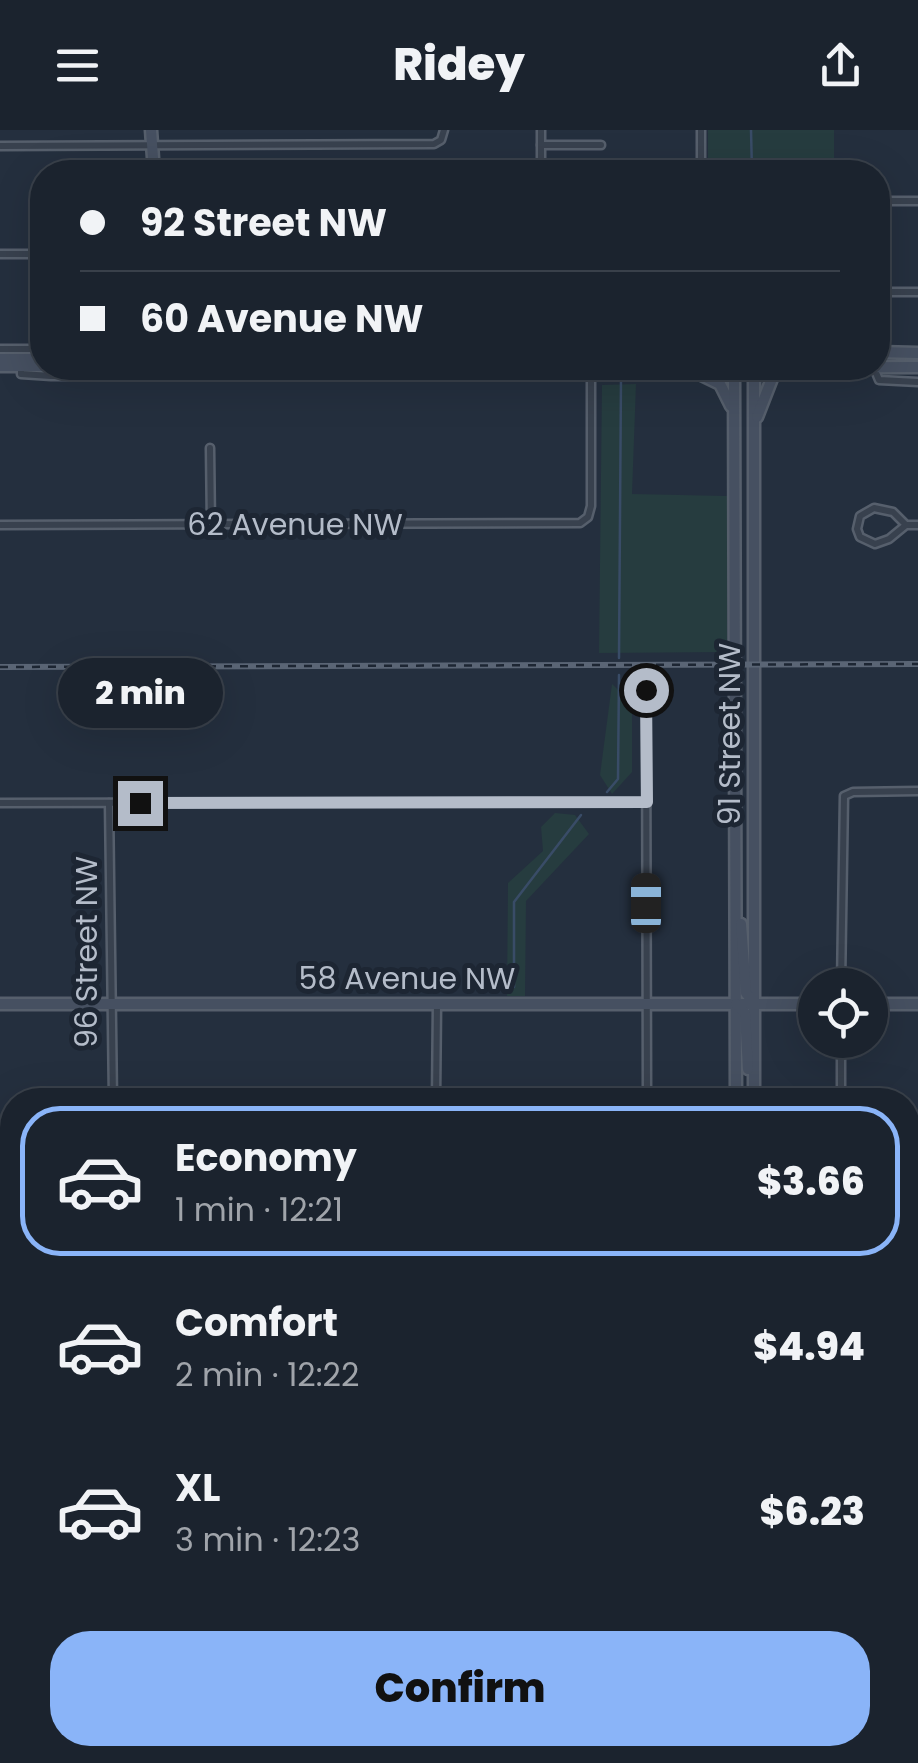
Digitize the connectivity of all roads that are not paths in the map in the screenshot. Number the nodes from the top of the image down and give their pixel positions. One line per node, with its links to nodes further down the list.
1 (151, 130): 6 (main road)
2 (444, 130): 6 (street)
3 (541, 130): 5 (street)
4 (701, 130): 11 (street)
5 (541, 144): 7 (street); 10 (street)
6 (151, 145): 8 (street); 9 (main road)
7 (601, 145)
8 (0, 146)
9 (151, 160)
10 (541, 160)
11 (701, 160)
12 (918, 201): 13 (street)
13 (890, 202)
14 (0, 254): 15 (street)
15 (30, 254)
16 (890, 292): 17 (street)
17 (918, 292)
18 (0, 349): 19 (street)
19 (30, 349)
20 (890, 352): 21 (main road)
21 (918, 352)
22 (0, 362): 23 (main road); 25 (main road)
23 (30, 362)
24 (30, 364): 25 (main road)
25 (21, 366): 28 (street)
26 (918, 367): 27 (main road)
27 (890, 368)
28 (30, 374)
29 (592, 380): 40 (street, 62 Avenue NW)
30 (712, 380): 36 (main road)
31 (734, 380): 36 (main road, 91 Street NW)
32 (754, 380): 37 (main road, 91 Street NW)
33 (772, 380): 37 (main road)
34 (879, 380): 35 (street)
35 (918, 382)
36 (734, 416): 48 (main road, 91 Street NW)
37 (754, 428): 55 (main road, 91 Street NW)
38 (210, 448): 40 (street)
39 (0, 525): 40 (street, 62 Avenue NW)
40 (210, 525)
41 (906, 525): 41 (street); 42 (street)
42 (918, 526)
43 (646, 690): 45 (street)
44 (918, 791): 49 (street)
45 (647, 802): 47 (street); 53 (street)
46 (0, 803): 47 (street)
47 (110, 803): 51 (street, 96 Street NW)
48 (736, 886): 54 (main road, 91 Street NW); 55 (main road)
49 (840, 968)
50 (0, 1004): 51 (main road, 58 Avenue NW)
51 (113, 1004): 52 (main road, 58 Avenue NW); 60 (street, 96 Street NW)
52 (437, 1004): 53 (main road, 58 Avenue NW); 61 (street)
53 (646, 1004): 54 (main road, 58 Avenue NW); 62 (street)
54 (736, 1004): 55 (main road, 58 Avenue NW); 63 (main road, 91 Street NW); 64 (main road)
55 (755, 1004): 56 (main road, 58 Avenue NW); 65 (main road, 91 Street NW)
56 (798, 1004)
57 (888, 1004): 58 (main road)
58 (918, 1004)
59 (840, 1058): 66 (street)
60 (113, 1088)
61 (436, 1088)
62 (646, 1088)
63 (736, 1088)
64 (751, 1088)
65 (752, 1088)
66 (841, 1088)

